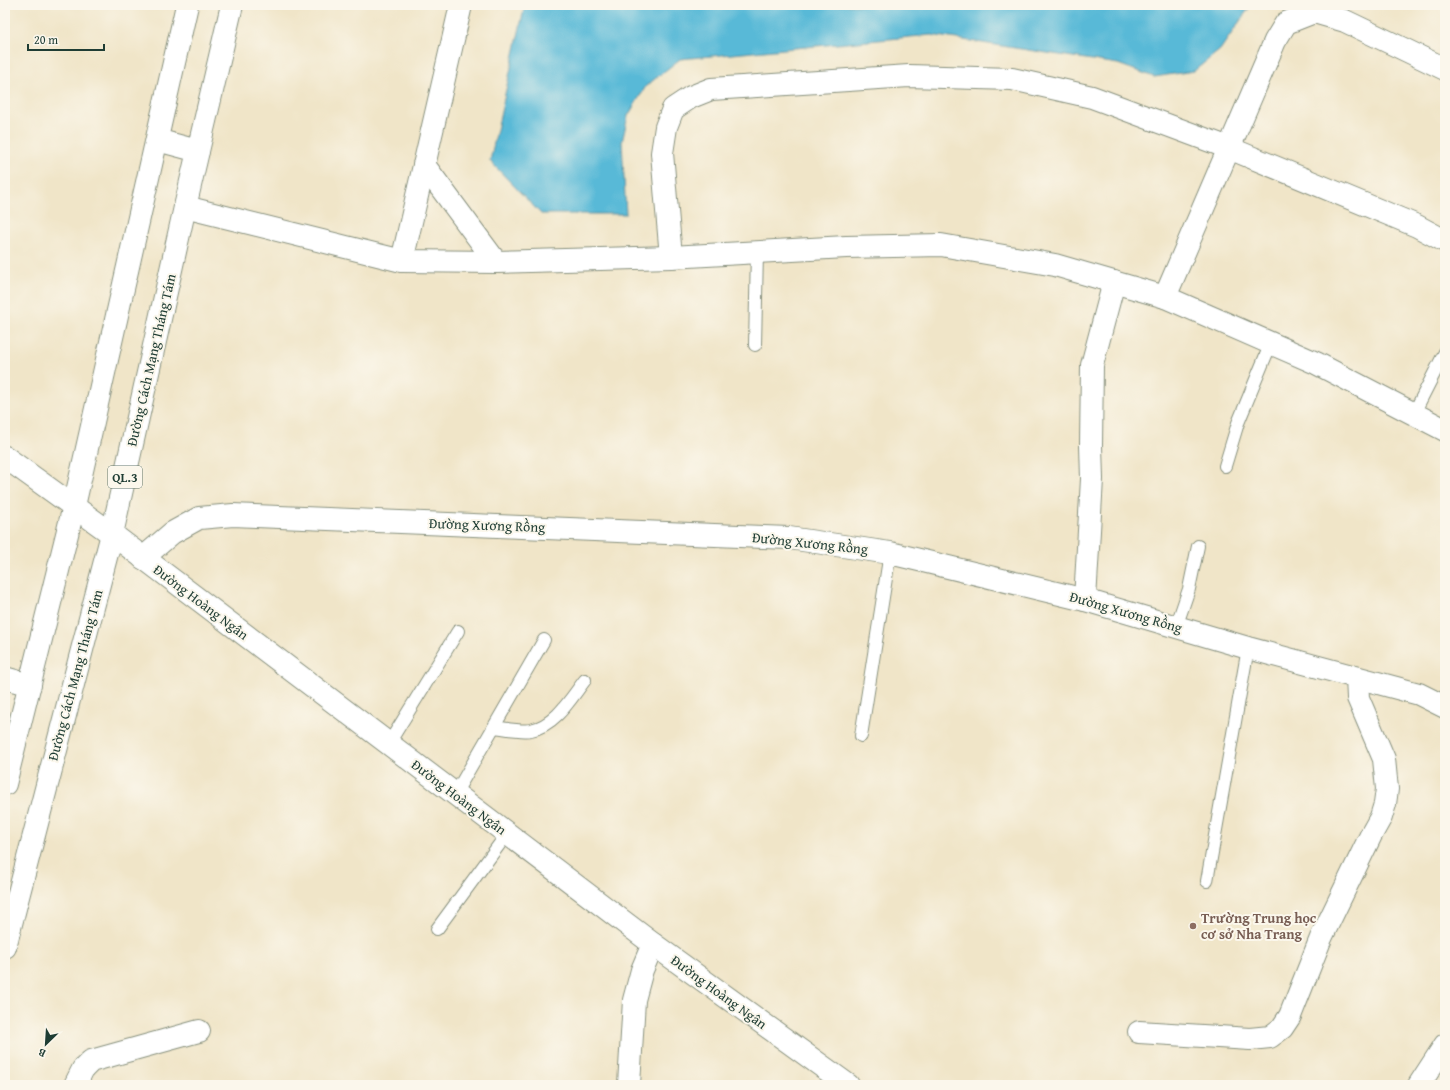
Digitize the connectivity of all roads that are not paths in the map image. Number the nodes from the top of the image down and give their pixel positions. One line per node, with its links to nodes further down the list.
1 (187, 5): 5 (main road)
2 (232, 5): 7 (main road, Đường Cách Mạng Tháng Tám / QL.3)
3 (461, 5): 8 (main road)
4 (1445, 69): 6 (main road)
5 (157, 140): 7 (main road); 24 (main road)
6 (1229, 148): 10 (main road); 12 (main road); 16 (main road)
7 (198, 151): 9 (main road, Đường Cách Mạng Tháng Tám / QL.3)
8 (424, 165): 13 (main road); 14 (main road)
9 (185, 207): 13 (main road); 25 (main road, Đường Cách Mạng Tháng Tám / QL.3)
10 (1445, 241)
11 (757, 252): 12 (main road); 15 (main road); 18 (lane)
12 (671, 257): 14 (main road)
13 (402, 261): 14 (main road)
14 (496, 262)
15 (1114, 282): 16 (main road); 29 (main road)
16 (1164, 297): 17 (main road)
17 (1271, 343): 20 (main road); 23 (lane)
18 (755, 345)
19 (1445, 352): 20 (lane)
20 (1414, 413): 21 (main road)
21 (1445, 430)
22 (5, 457): 24 (main road, Đường Hoàng Ngân)
23 (1225, 466)
24 (74, 506): 25 (main road, Đường Hoàng Ngân); 37 (main road)
25 (112, 534): 28 (main road, Đường Hoàng Ngân); 48 (main road, Đường Cách Mạng Tháng Tám / QL.3)
26 (1198, 546): 30 (lane)
27 (890, 553): 28 (main road, Đường Xương Rồng); 29 (main road, Đường Xương Rồng); 40 (lane)
28 (142, 558): 41 (main road, Đường Hoàng Ngân)
29 (1085, 600): 30 (main road, Đường Xương Rồng)
30 (1176, 626): 33 (main road, Đường Xương Rồng)
31 (458, 631): 41 (lane)
32 (544, 640): 39 (lane)
33 (1248, 648): 35 (main road, Đường Xương Rồng); 45 (lane)
34 (5, 678): 37 (main road)
35 (1357, 678): 38 (main road, Đường Xương Rồng); 50 (main road)
36 (585, 680): 39 (lane)
37 (30, 686): 42 (main road)
38 (1445, 707)
39 (494, 727): 43 (lane)
40 (861, 736)
41 (389, 744): 43 (main road, Đường Hoàng Ngân)
42 (5, 784)
43 (455, 794): 44 (main road, Đường Hoàng Ngân)
44 (507, 834): 46 (lane); 47 (main road, Đường Hoàng Ngân)
45 (1207, 881)
46 (437, 929)
47 (653, 944): 53 (main road); 54 (main road, Đường Hoàng Ngân)
48 (5, 947)
49 (199, 1031): 52 (main road)
50 (1139, 1032)
51 (1445, 1045): 55 (main road)
52 (75, 1085)
53 (629, 1085)
54 (848, 1085)
55 (1419, 1085)

